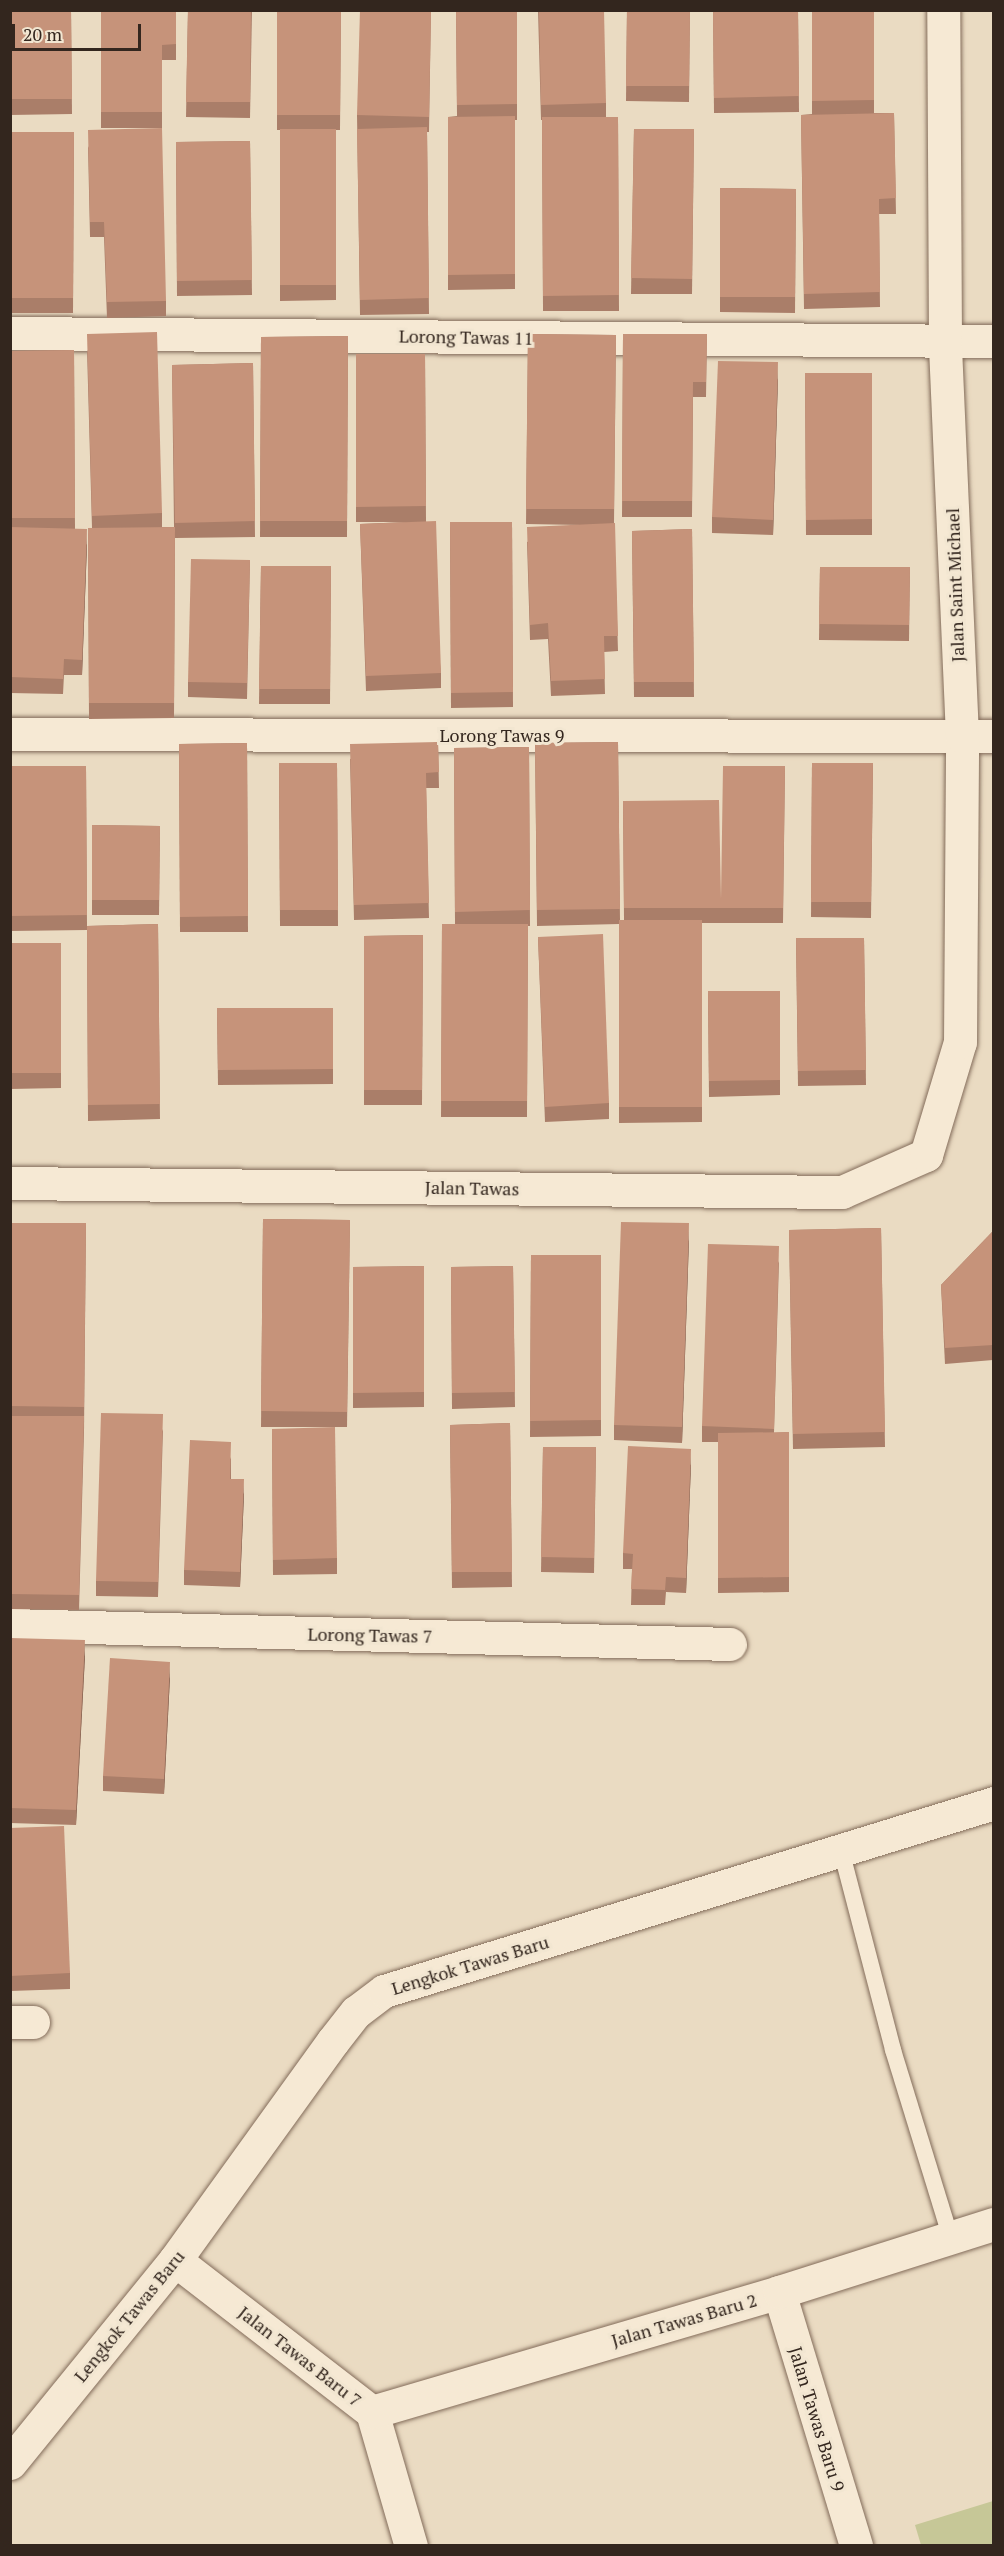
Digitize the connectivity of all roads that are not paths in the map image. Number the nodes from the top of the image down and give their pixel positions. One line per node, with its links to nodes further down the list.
1 (943, 10): 3 (street, Jalan Saint Michael)
2 (10, 333): 3 (street, Lorong Tawas 11)
3 (945, 341): 4 (street, Lorong Tawas 11); 6 (street, Jalan Saint Michael)
4 (993, 341)
5 (10, 734): 6 (street, Lorong Tawas 9)
6 (978, 736): 7 (street, Jalan Saint Michael)
7 (926, 1155): 8 (street, Jalan Tawas)
8 (10, 1183)
9 (10, 1625): 10 (street, Lorong Tawas 7)
10 (730, 1644)
11 (993, 1803): 12 (street, Lengkok Tawas Baru)
12 (841, 1850): 14 (lane); 15 (street, Lengkok Tawas Baru)
13 (993, 2223): 14 (street, Jalan Tawas Baru 2)
14 (950, 2235): 16 (street, Jalan Tawas Baru 2)
15 (175, 2260): 17 (street, Jalan Tawas Baru 7); 18 (street, Lengkok Tawas Baru)
16 (778, 2292): 17 (street, Jalan Tawas Baru 2); 20 (street, Jalan Tawas Baru 9)
17 (372, 2412): 19 (street, Jalan Tawas Baru 7)
18 (10, 2463)
19 (411, 2546)
20 (856, 2546)

